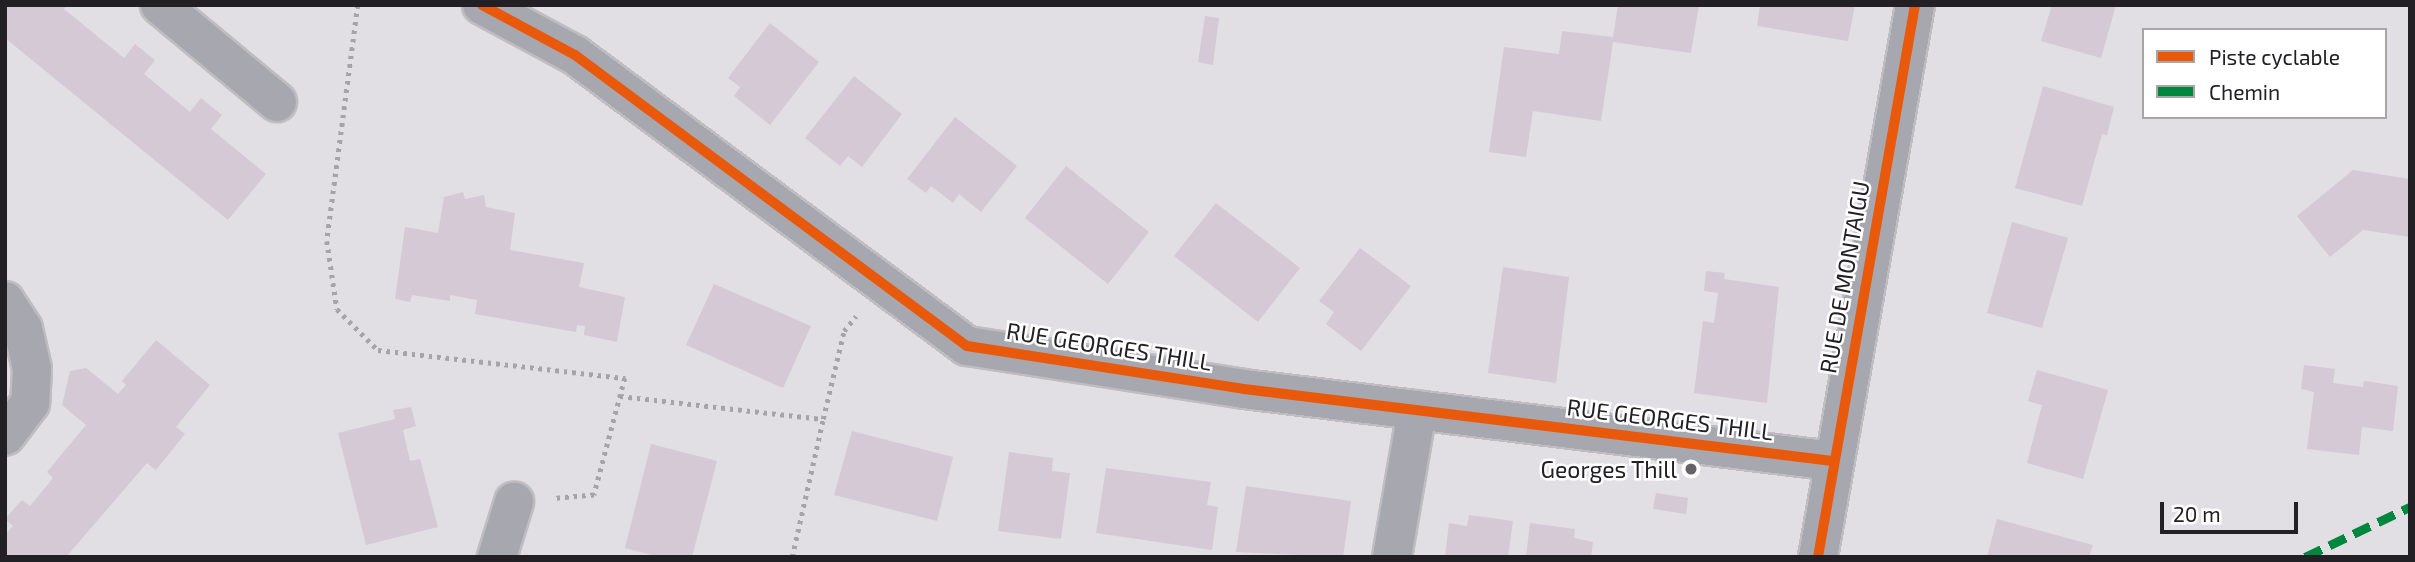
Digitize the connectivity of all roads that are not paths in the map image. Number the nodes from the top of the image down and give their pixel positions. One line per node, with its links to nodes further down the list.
1 (160, 5): 4 (street)
2 (482, 5): 6 (street, RUE GEORGES THILL)
3 (1915, 5): 8 (street, RUE DE MONTAIGU)
4 (277, 102)
5 (5, 301): 7 (street)
6 (1417, 410): 8 (street, RUE GEORGES THILL); 11 (street)
7 (5, 436)
8 (1833, 461): 12 (street, RUE DE MONTAIGU)
9 (514, 502): 10 (street)
10 (497, 557)
11 (1392, 557)
12 (1818, 557)

